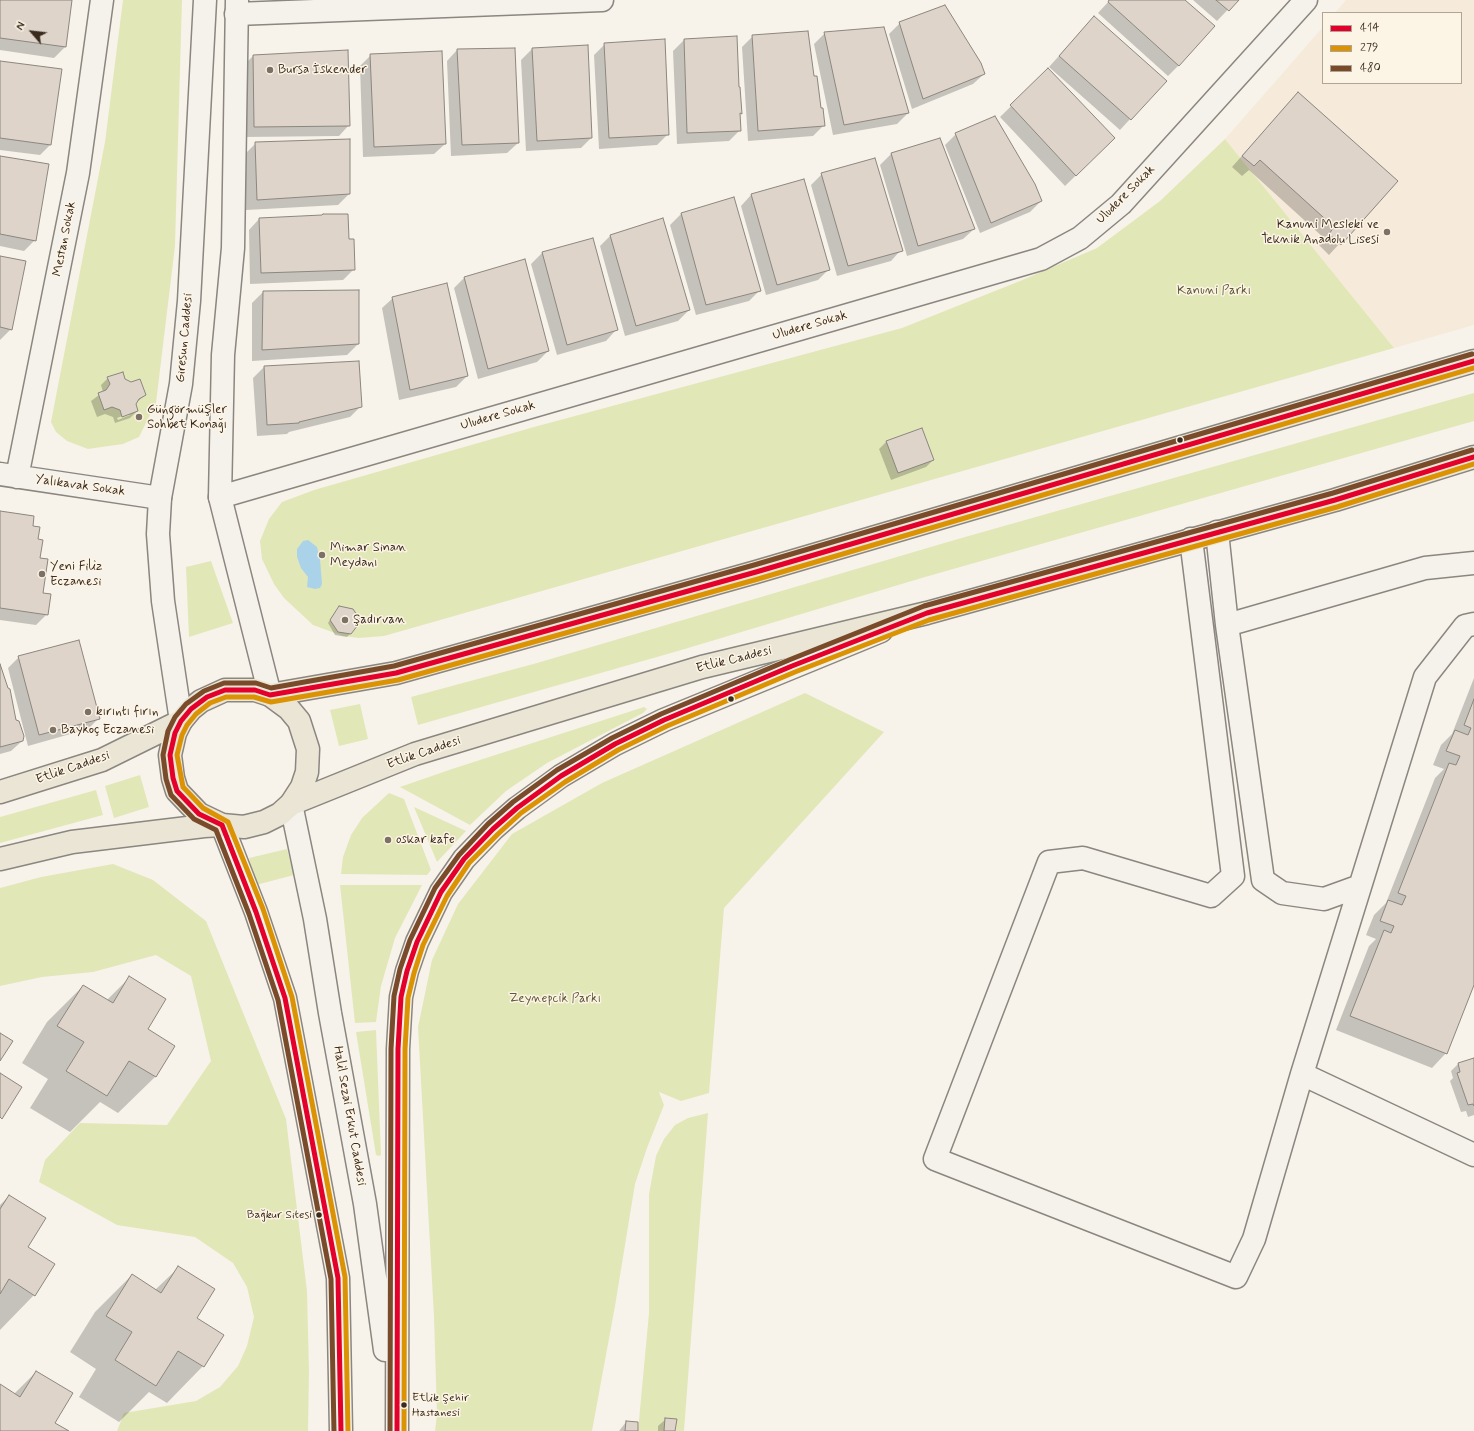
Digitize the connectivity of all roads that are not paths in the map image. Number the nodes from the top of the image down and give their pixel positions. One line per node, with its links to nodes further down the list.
1 (102, 0): 9 (street, Mestan Sokak)
2 (205, 0): 11 (street, Giresun Caddesi)
3 (602, 0): 5 (street)
4 (1306, 0): 10 (street, Uludere Sokak)
5 (528, 2): 6 (street)
6 (236, 7): 10 (street)
7 (1474, 361): 18 (main road, Etlik Caddesi)
8 (1474, 457): 12 (main road, Etlik Caddesi)
9 (8, 476): 11 (street, Yalıkavak Sokak)
10 (220, 497): 18 (street)
11 (160, 498): 19 (street, Giresun Caddesi)
12 (1217, 532): 13 (main road, Etlik Caddesi); 17 (street)
13 (1191, 539): 15 (main road, Etlik Caddesi); 25 (street)
14 (1474, 563): 17 (street)
15 (927, 613): 21 (main road, Etlik Caddesi); 28 (street)
16 (1474, 624): 24 (street)
17 (1227, 625): 24 (street)
18 (270, 695): 19 (main road, Etlik Caddesi); 21 (main road)
19 (181, 721): 20 (main road, Etlik Caddesi); 22 (main road)
20 (0, 792)
21 (291, 804): 22 (main road, Etlik Caddesi); 28 (street, Halil Sezai Erkut Caddesi)
22 (222, 825): 23 (main road, Etlik Caddesi); 27 (street)
23 (0, 859)
24 (1360, 886): 25 (street)
25 (1302, 1074): 26 (street)
26 (1474, 1155)
27 (341, 1431)
28 (396, 1431)

